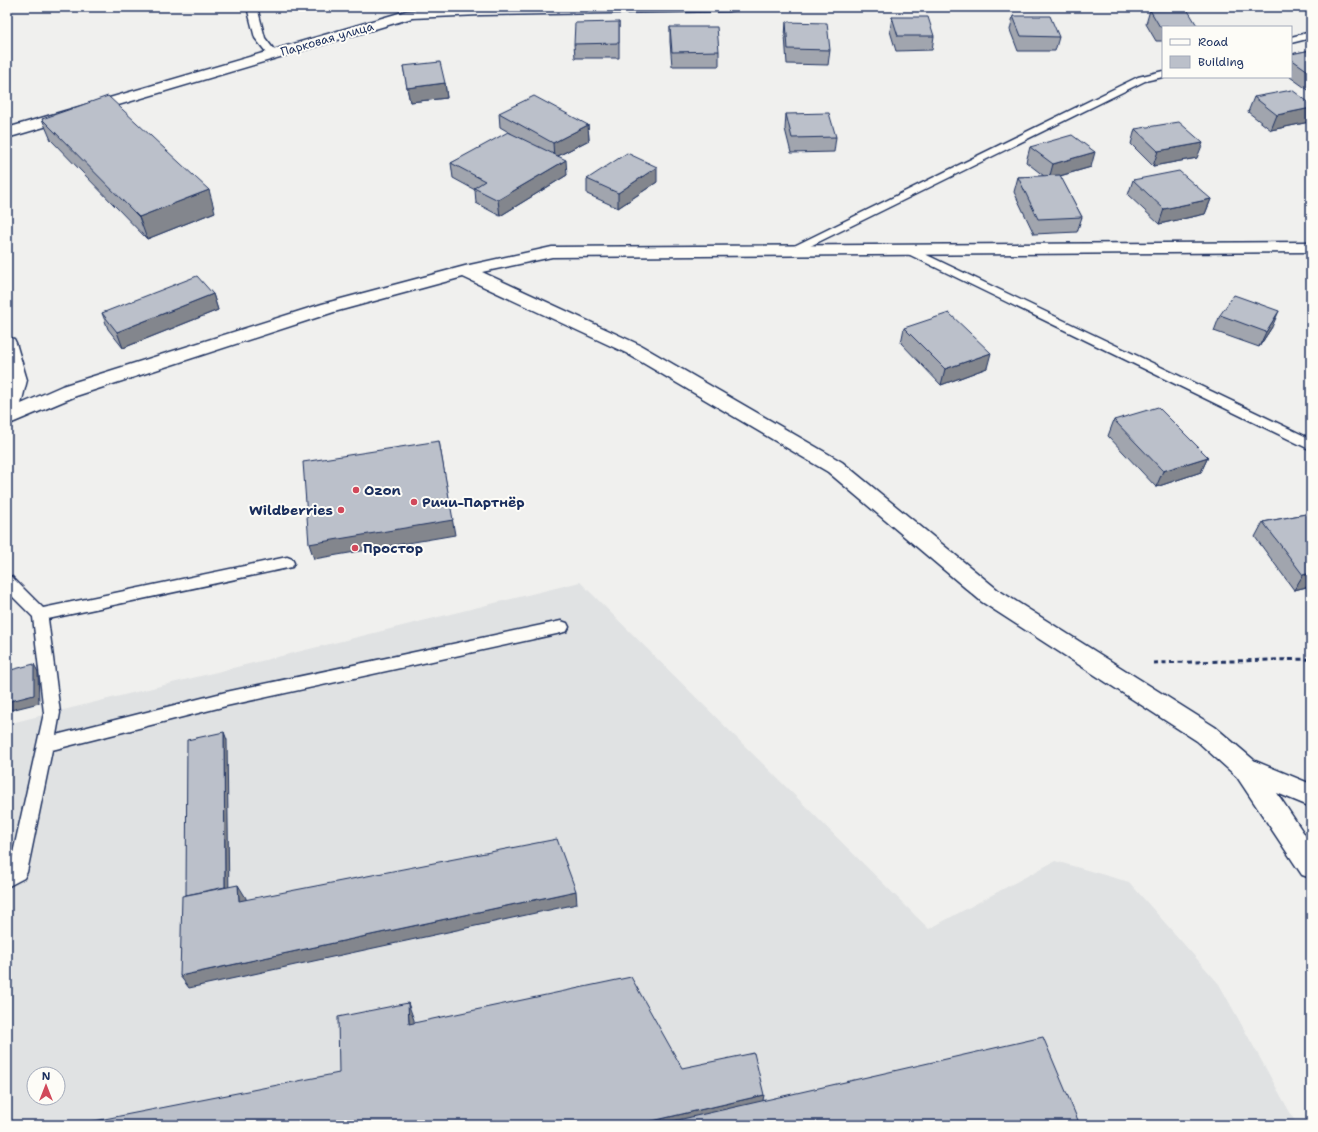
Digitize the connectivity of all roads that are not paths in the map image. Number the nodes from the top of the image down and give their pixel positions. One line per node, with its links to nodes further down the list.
1 (252, 7): 5 (lane)
2 (728, 7): 5 (street, Парковая улица)
3 (1311, 35): 4 (lane)
4 (1292, 40)
5 (273, 54): 7 (street, Парковая улица)
6 (1162, 74): 10 (lane)
7 (7, 133)
8 (1311, 247): 9 (street)
9 (908, 250): 10 (street); 15 (lane)
10 (792, 251): 11 (street)
11 (465, 271): 14 (street); 21 (street)
12 (7, 343): 13 (street)
13 (12, 379): 14 (street)
14 (7, 418)
15 (1311, 445)
16 (287, 564): 18 (lane)
17 (7, 581): 18 (lane)
18 (40, 615): 20 (lane)
19 (561, 627): 20 (lane)
20 (45, 745): 24 (lane)
21 (1246, 769): 22 (street); 23 (street)
22 (1311, 796)
23 (1311, 866)
24 (7, 878)

